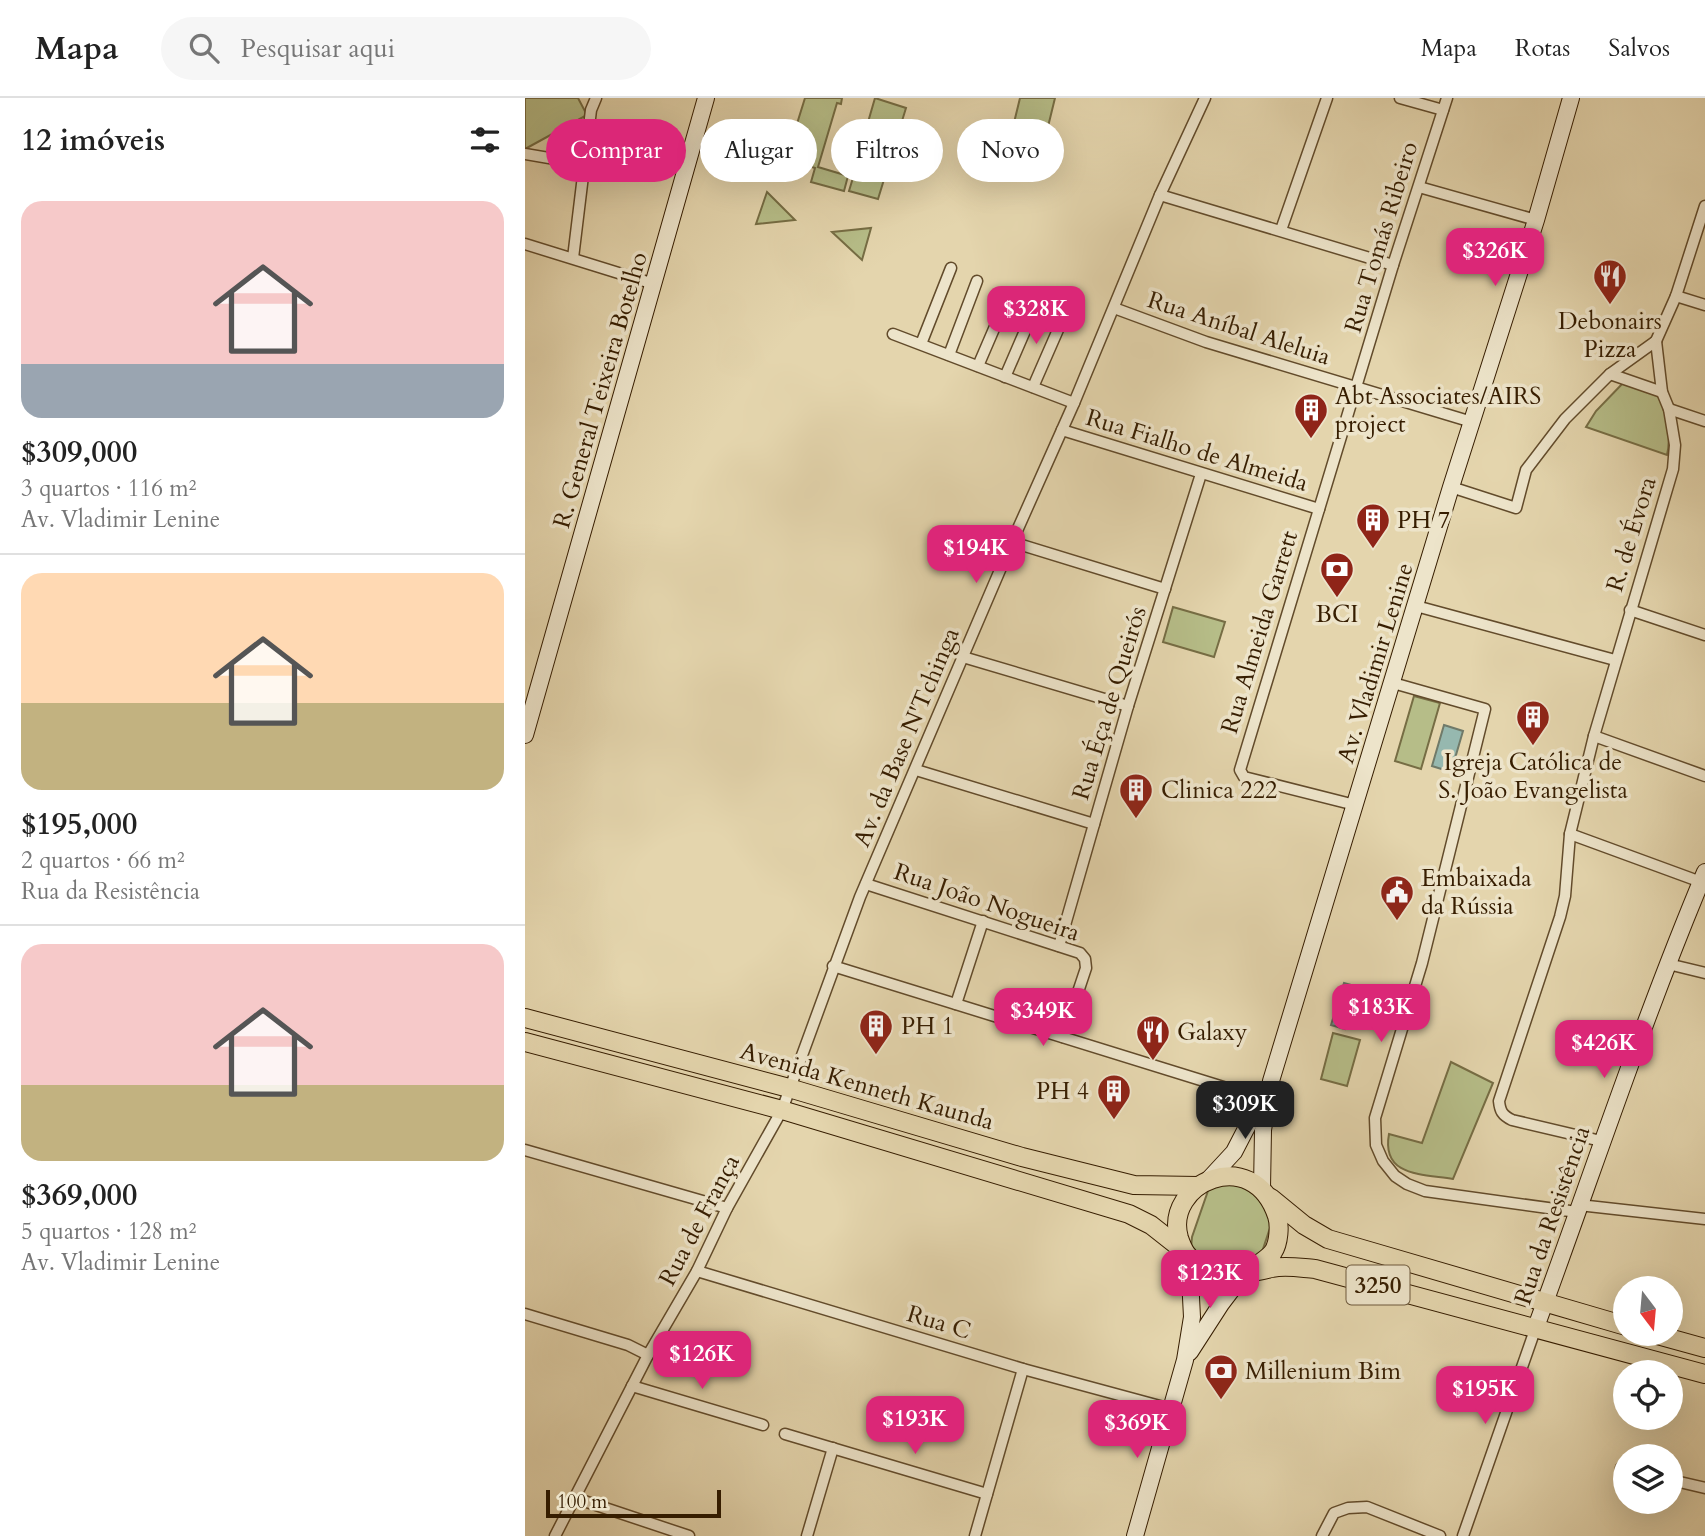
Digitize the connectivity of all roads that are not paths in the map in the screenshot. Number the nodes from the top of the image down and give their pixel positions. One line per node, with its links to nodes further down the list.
1 (585, 98): 9 (street)
2 (596, 98): 9 (street)
3 (706, 98): 25 (main road, R. General Teixeira Botelho)
4 (1205, 98): 16 (street, Av. da Base N'Tchinga)
5 (1327, 98): 19 (street)
6 (1400, 98): 10 (street)
7 (1447, 98): 10 (street, Rua Tomás Ribeiro)
8 (1571, 98): 18 (main road, Av. Vladimir Lenine)
9 (591, 110): 11 (street)
10 (1443, 110): 15 (street, Rua Tomás Ribeiro)
11 (590, 119)
12 (525, 154): 13 (street)
13 (546, 158)
14 (582, 182): 21 (street)
15 (1419, 187): 18 (street); 22 (street, Rua Tomás Ribeiro)
16 (1160, 195): 19 (street); 30 (street, Av. da Base N'Tchinga)
17 (1705, 206): 27 (street)
18 (1535, 220): 45 (main road, Av. Vladimir Lenine)
19 (1281, 230): 22 (street)
20 (525, 244): 21 (street)
21 (572, 258): 25 (street)
22 (1393, 265): 40 (street, Rua Tomás Ribeiro)
23 (951, 268): 34 (street)
24 (977, 281): 35 (street)
25 (654, 284): 59 (main road, R. General Teixeira Botelho)
26 (1009, 294): 36 (street)
27 (1676, 296): 29 (street); 33 (street)
28 (1037, 303): 38 (street)
29 (1705, 305)
30 (1114, 308): 40 (street, Rua Aníbal Aleluia); 42 (street, Av. da Base N'Tchinga)
31 (1064, 316): 39 (street)
32 (893, 334): 34 (street)
33 (1656, 341): 37 (street); 41 (street, R. de Évora)
34 (921, 344): 35 (street)
35 (949, 355): 36 (street)
36 (978, 366): 38 (street)
37 (1609, 374): 41 (street); 48 (street)
38 (1005, 377): 39 (street)
39 (1033, 387): 42 (street)
40 (1357, 388): 45 (street, Rua Aníbal Aleluia); 49 (street, Rua Almeida Garrett)
41 (1662, 392): 43 (street, R. de Évora)
42 (1074, 403): 46 (street, Av. da Base N'Tchinga)
43 (1669, 408): 44 (street); 53 (street, R. de Évora)
44 (1705, 421)
45 (1472, 422): 48 (main road, Av. Vladimir Lenine)
46 (1062, 430): 47 (street, Rua Fialho de Almeida); 50 (street, Av. da Base N'Tchinga)
47 (1201, 474): 49 (street, Rua Fialho de Almeida); 51 (street, Rua Éça de Queirós)
48 (1451, 487): 52 (main road, Av. Vladimir Lenine)
49 (1319, 509): 63 (street, Rua Almeida Garrett)
50 (1012, 542): 51 (street); 55 (street, Av. da Base N'Tchinga)
51 (1165, 589): 58 (street, Rua Éça de Queirós)
52 (1416, 607): 56 (street); 57 (main road, Av. Vladimir Lenine)
53 (1630, 610): 54 (street); 56 (street, R. de Évora)
54 (1705, 635)
55 (963, 657): 58 (street); 61 (street, Av. da Base N'Tchinga)
56 (1615, 660): 60 (street, R. de Évora)
57 (1393, 682): 63 (main road, Av. Vladimir Lenine); 85 (street)
58 (1128, 706): 64 (street, Rua Éça de Queirós)
59 (525, 735)
60 (1594, 736): 62 (street); 65 (street, R. de Évora)
61 (916, 770): 64 (street); 67 (street, Av. da Base N'Tchinga)
62 (1705, 776)
63 (1355, 805): 78 (main road, Av. Vladimir Lenine)
64 (1094, 824): 69 (street, Rua Éça de Queirós)
65 (1570, 834): 66 (street); 80 (street, R. de Évora)
66 (1703, 877): 70 (main road, Rua da Resistência)
67 (866, 884): 68 (street, Rua João Nogueira); 71 (street, Av. da Base N'Tchinga)
68 (983, 921): 69 (street, Rua João Nogueira); 73 (street)
69 (1059, 946): 75 (street, Rua João Nogueira)
70 (1668, 964): 72 (street); 80 (main road, Rua da Resistência)
71 (834, 966): 73 (street); 77 (street, Av. da Base N'Tchinga)
72 (1705, 973)
73 (956, 1004): 75 (street)
74 (525, 1018): 77 (main road, Avenida Kenneth Kaunda)
75 (1063, 1037): 78 (street)
76 (525, 1042): 79 (main road, Avenida Kenneth Kaunda)
77 (789, 1088): 79 (street, Rua de França); 82 (main road, Avenida Kenneth Kaunda)
78 (1266, 1099): 82 (main road, Av. Vladimir Lenine); 83 (main road, Av. Vladimir Lenine)
79 (782, 1110): 84 (street, Rua de França); 87 (main road, Avenida Kenneth Kaunda)
80 (1601, 1141): 85 (main road, Rua da Resistência)
81 (525, 1150): 84 (street)
82 (1203, 1183): 83 (main road); 87 (main road)
83 (1266, 1193): 89 (main road); 90 (main road)
84 (727, 1208): 88 (street, Rua de França)
85 (1578, 1209): 86 (street); 90 (main road, Rua da Resistência)
86 (1705, 1219)
87 (1186, 1255): 89 (main road); 97 (main road)
88 (697, 1271): 96 (street, Rua de França); 98 (street, Rua C)
89 (1243, 1275): 93 (main road, 3250); 97 (main road)
90 (1545, 1303): 92 (main road); 93 (main road, Rua da Resistência)
91 (525, 1314): 96 (street)
92 (1613, 1322)
93 (1536, 1327): 99 (main road, 3250); 116 (street, Rua da Resistência)
94 (1683, 1342): 95 (main road)
95 (1705, 1348)
96 (648, 1355): 100 (street, Rua de França)
97 (1185, 1360): 101 (main road)
98 (1023, 1369): 101 (street, Rua C); 107 (street)
99 (1705, 1374)
100 (632, 1386): 102 (street); 108 (street, Rua de França)
101 (1173, 1401): 113 (main road)
102 (763, 1425)
103 (785, 1434): 104 (street)
104 (833, 1448): 107 (street); 111 (street)
105 (1683, 1483): 106 (street)
106 (1705, 1488)
107 (987, 1494): 112 (street)
108 (575, 1498): 109 (street, Rua de França); 110 (street)
109 (555, 1536)
110 (689, 1536)
111 (807, 1536)
112 (975, 1536)
113 (1135, 1536)
114 (1322, 1536): 115 (street)
115 (1440, 1536)
116 (1463, 1536)

